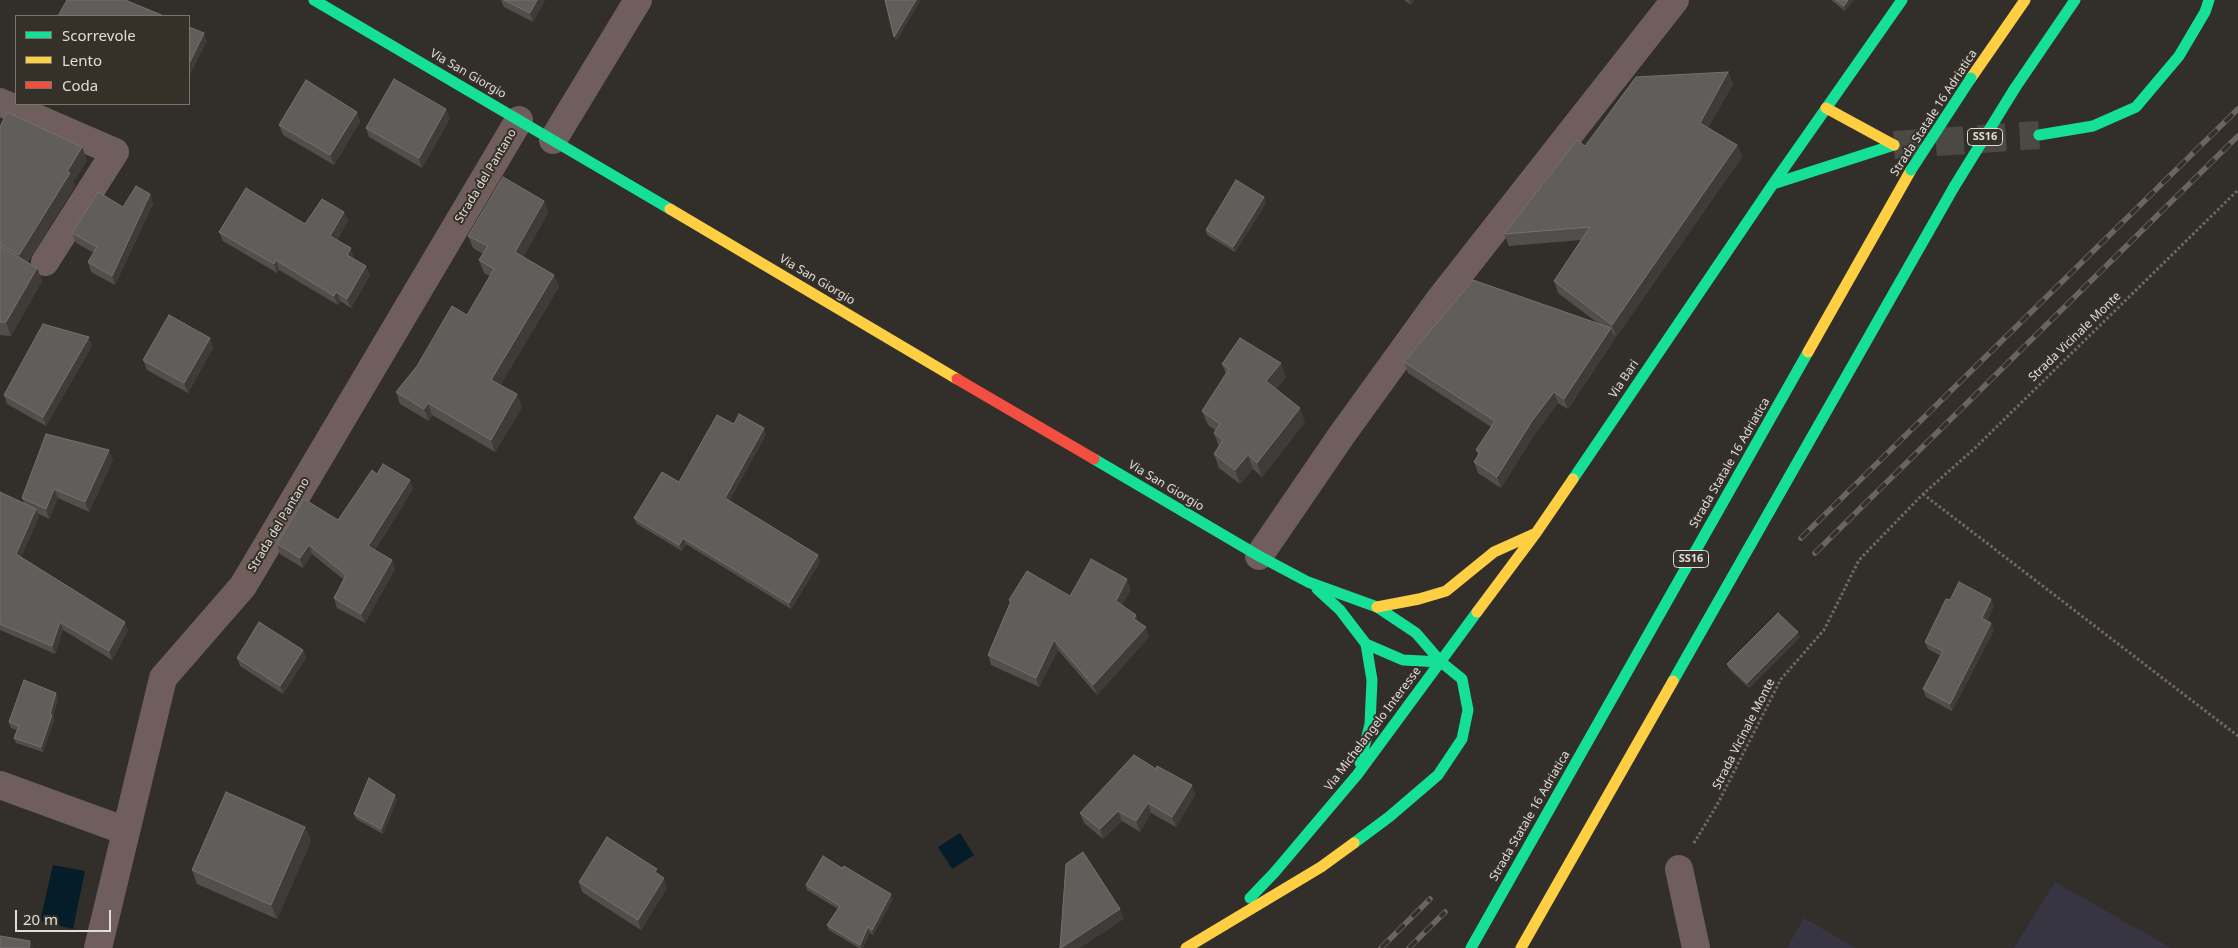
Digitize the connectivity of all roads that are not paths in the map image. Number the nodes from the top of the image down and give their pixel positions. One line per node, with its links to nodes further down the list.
1 (314, 0): 10 (main road, Via San Giorgio)
2 (638, 0): 12 (street)
3 (1674, 0): 16 (street)
4 (1902, 0): 9 (main road, Via Bari)
5 (2025, 0): 28 (main road, Strada Statale 16 Adriatica / SS16, bridge)
6 (2075, 0): 29 (main road, SS16, bridge)
7 (2209, 0): 11 (main road)
8 (0, 102): 14 (street)
9 (1826, 108): 13 (main road, Via Bari); 13 (main road)
10 (519, 120): 12 (main road, Via San Giorgio); 23 (street, Strada del Pantano)
11 (2040, 135)
12 (553, 140): 16 (main road, Via San Giorgio)
13 (1773, 184): 15 (main road, Via Bari)
14 (45, 262)
15 (1536, 533): 18 (main road, Via San Giorgio); 20 (main road, Via Bari)
16 (1259, 556): 17 (main road, Via San Giorgio)
17 (1308, 582): 18 (main road, Via San Giorgio); 19 (main road, Via San Giorgio)
18 (1377, 606): 20 (main road, Via San Giorgio)
19 (1366, 644): 20 (main road, Via San Giorgio); 21 (main road, Via San Giorgio)
20 (1440, 662): 21 (main road, Via Michelangelo Interesse); 25 (main road, Via Michelangelo Interesse)
21 (1357, 775): 25 (main road, Via Michelangelo Interesse)
22 (0, 785): 23 (street)
23 (126, 832): 26 (street, Strada del Pantano)
24 (1679, 869): 30 (street)
25 (1225, 923): 27 (main road, Via Michelangelo Interesse)
26 (98, 948)
27 (1186, 948)
28 (1471, 948)
29 (1521, 948)
30 (1696, 948)

